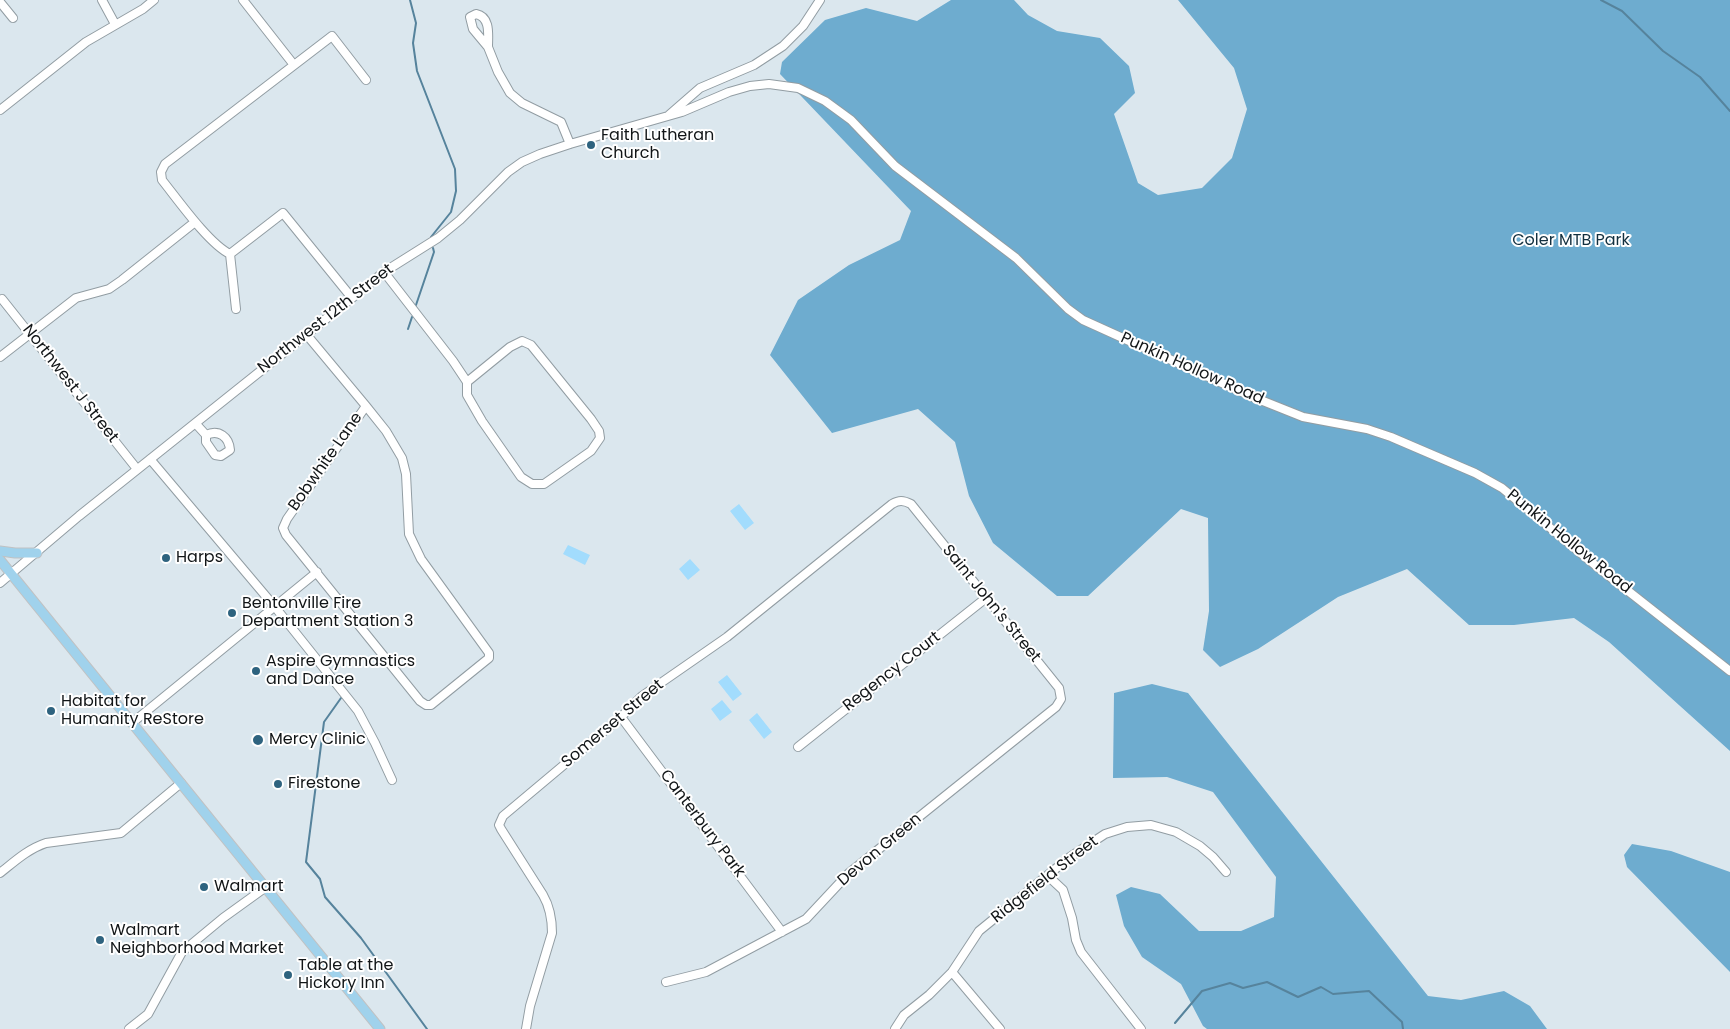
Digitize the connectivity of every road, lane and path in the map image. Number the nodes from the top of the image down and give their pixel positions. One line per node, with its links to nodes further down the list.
1 (102, 0): 7 (street)
2 (154, 0): 7 (street)
3 (243, 0): 9 (street)
4 (820, 0): 12 (street)
5 (0, 2): 6 (street)
6 (13, 18)
7 (115, 24): 11 (street)
8 (488, 47): 13 (street)
9 (294, 65): 10 (street); 14 (street)
10 (366, 80)
11 (0, 110)
12 (668, 116): 13 (street, Northwest 12th Street); 38 (street, Punkin Hollow Road)
13 (570, 144): 16 (street, Northwest 12th Street)
14 (195, 222): 15 (street); 20 (street)
15 (230, 254): 17 (street); 19 (street)
16 (384, 272): 17 (street, Northwest 12th Street); 23 (street)
17 (352, 298): 21 (street, Northwest 12th Street)
18 (2, 299): 20 (street, Northwest J Street)
19 (236, 309)
20 (30, 333): 22 (street); 28 (street, Northwest J Street)
21 (306, 334): 24 (street); 25 (street, Northwest 12th Street)
22 (0, 357)
23 (467, 382): 23 (street)
24 (366, 406): 33 (street, Bobwhite Lane); 33 (street)
25 (196, 424): 26 (street); 27 (street, Northwest 12th Street)
26 (206, 435)
27 (150, 459): 28 (street, Northwest 12th Street); 37 (street)
28 (137, 469): 31 (street, Northwest 12th Street)
29 (911, 504): 36 (street, Saint John's Street); 40 (street, Somerset Street)
30 (0, 551): 31 (main road)
31 (36, 553): 34 (street, Northwest 12th Street)
32 (0, 560): 34 (main road)
33 (317, 572): 37 (street)
34 (12, 574): 35 (street, Northwest 12th Street); 41 (main road)
35 (0, 583)
36 (986, 598): 39 (street, Saint John's Street); 42 (street, Regency Court)
37 (274, 606): 41 (street); 43 (street)
38 (1730, 671)
39 (1056, 707): 49 (street, Devon Green)
40 (621, 716): 49 (street, Canterbury Park); 54 (street, Somerset Street)
41 (132, 723): 44 (main road)
42 (798, 747)
43 (392, 780)
44 (181, 783): 46 (street); 48 (main road)
45 (1226, 872): 47 (street, Ridgefield Street)
46 (0, 873)
47 (1048, 876): 50 (street, Ridgefield Street); 57 (street)
48 (266, 887): 52 (street); 53 (main road)
49 (782, 932): 51 (street, Devon Green)
50 (952, 972): 55 (street, Ridgefield Street); 56 (street)
51 (666, 982)
52 (129, 1029)
53 (380, 1029)
54 (526, 1029)
55 (895, 1029)
56 (1000, 1029)
57 (1141, 1029)

